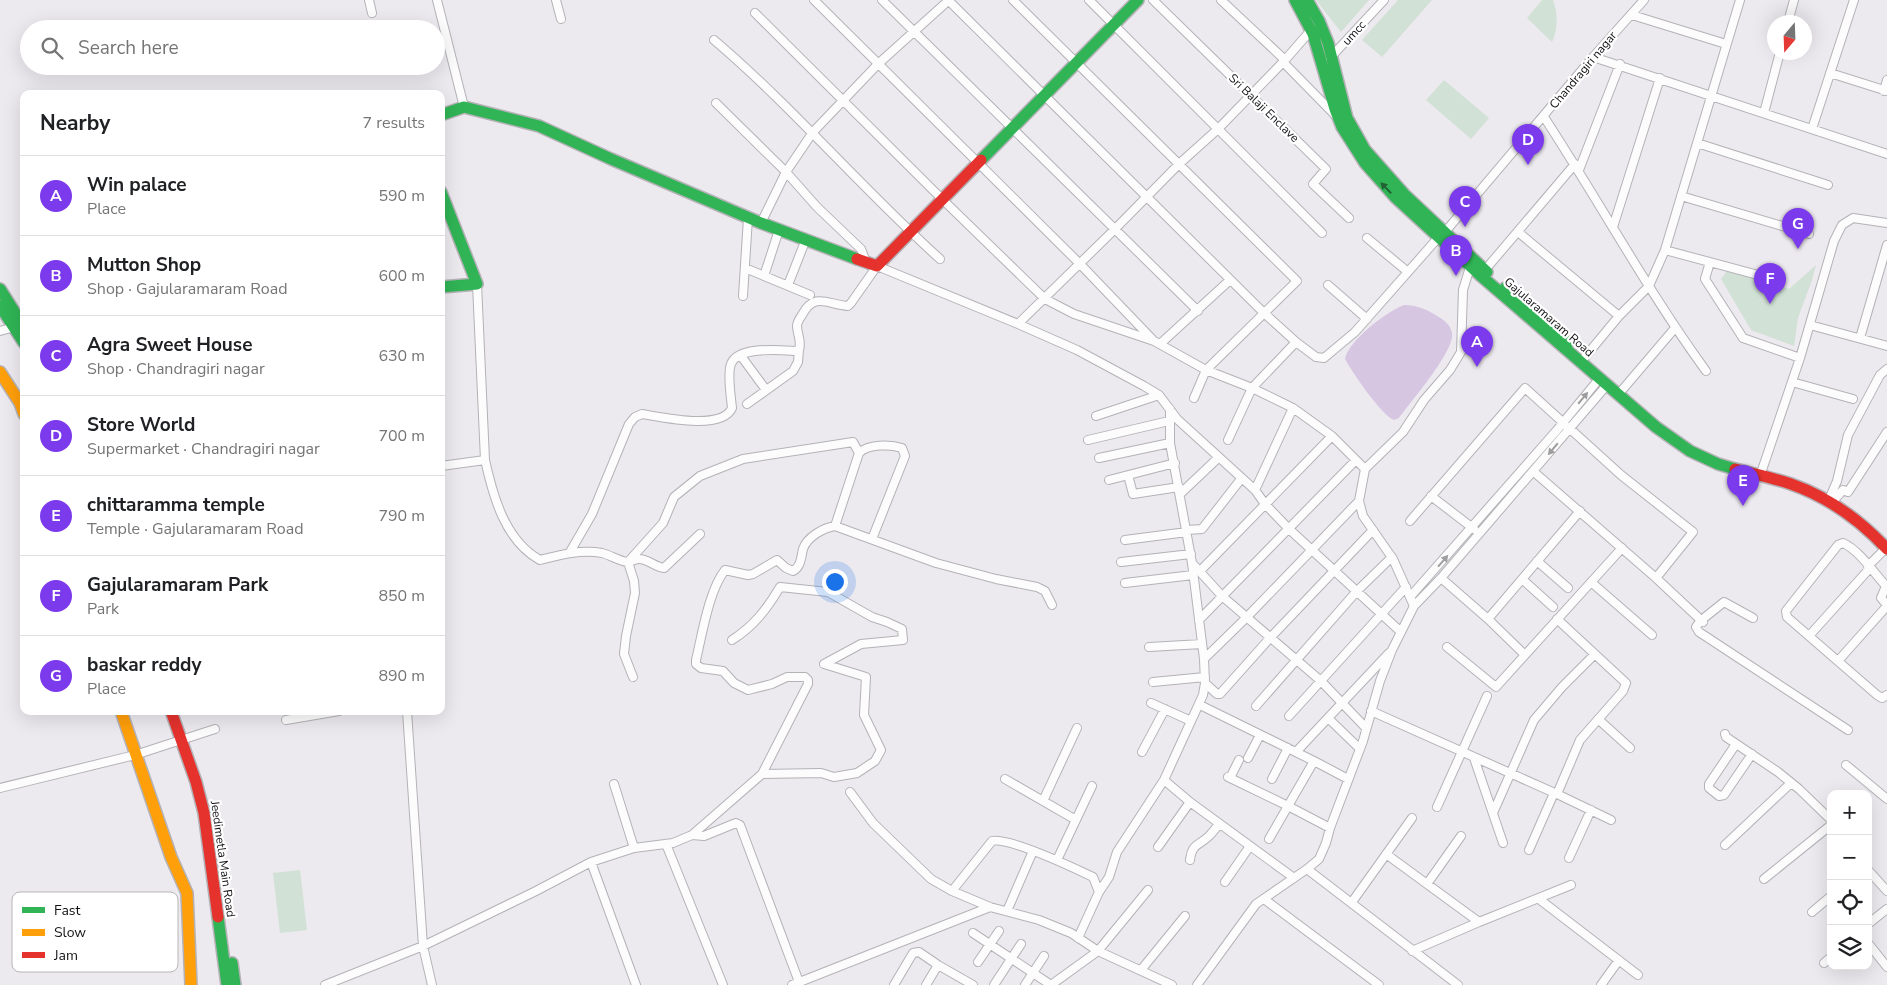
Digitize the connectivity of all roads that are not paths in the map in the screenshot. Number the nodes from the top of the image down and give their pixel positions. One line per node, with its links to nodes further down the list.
1 (369, 0): 19 (street)
2 (437, 0): 23 (street)
3 (556, 0): 24 (street)
4 (814, 0): 36 (street)
5 (882, 0): 28 (street)
6 (949, 0): 28 (street); 44 (street)
7 (1013, 0): 35 (street)
8 (1089, 0): 25 (street)
9 (1138, 0): 25 (main road)
10 (1153, 0): 42 (street, Sri Balaji Enclave)
11 (1220, 0): 33 (street)
12 (1295, 0): 26 (main road, Gajularamaram Road)
13 (1307, 0): 34 (main road, Gajularamaram Road)
14 (1384, 0): 34 (street, umcc)
15 (1644, 0): 21 (street, Chandragiri nagar)
16 (1740, 0): 30 (street)
17 (1794, 0): 22 (street)
18 (1854, 0): 38 (street)
19 (372, 12)
20 (755, 13): 45 (street)
21 (1632, 15): 30 (street); 31 (street, Chandragiri nagar)
22 (1790, 15)
23 (442, 20)
24 (561, 20)
25 (1114, 25): 35 (main road); 53 (street)
26 (1312, 29): 33 (street); 34 (main road, Gajularamaram Road)
27 (445, 32): 47 (street)
28 (914, 32): 36 (street); 52 (street)
29 (714, 40): 55 (street)
30 (1726, 44): 43 (street)
31 (1593, 57): 37 (street); 50 (street, Chandragiri nagar)
32 (1778, 60): 48 (street)
33 (1284, 61): 42 (street); 51 (street)
34 (1327, 61): 51 (main road, Gajularamaram Road); 78 (main road, Gajularamaram Road)
35 (1077, 63): 44 (main road); 59 (street)
36 (878, 64): 45 (street); 58 (street)
37 (1620, 64): 39 (street); 60 (street)
38 (1830, 73): 41 (street); 54 (street)
39 (1660, 78): 43 (street); 71 (street)
40 (1887, 80): 41 (street)
41 (1885, 91)
42 (1250, 95): 53 (street); 68 (street, Sri Balaji Enclave)
43 (1712, 95): 48 (street); 56 (street)
44 (1044, 96): 52 (main road); 64 (street)
45 (844, 100): 55 (street); 65 (street)
46 (716, 103): 61 (street)
47 (464, 107): 49 (main road); 67 (main road)
48 (1764, 113): 54 (street)
49 (445, 114)
50 (1544, 117): 60 (street); 78 (street, Chandragiri nagar)
51 (1338, 119): 78 (main road, Gajularamaram Road, one-way to 51)
52 (1012, 128): 58 (main road); 72 (street)
53 (1218, 129): 59 (street); 76 (street)
54 (1812, 129): 57 (street)
55 (813, 132): 61 (street); 75 (street)
56 (1697, 143): 62 (street); 63 (street)
57 (1887, 154)
58 (978, 163): 65 (main road); 86 (street)
59 (1179, 164): 64 (street); 106 (street)
60 (1577, 167): 71 (street); 74 (street)
61 (786, 172): 69 (street); 85 (street)
62 (1828, 185)
63 (1681, 196): 77 (street); 82 (street)
64 (1147, 198): 72 (street); 93 (street)
65 (942, 199): 75 (main road); 103 (street)
66 (445, 202): 95 (main road)
67 (748, 218): 69 (main road); 88 (street)
68 (1348, 218)
69 (761, 223): 73 (main road)
70 (1887, 223): 110 (street)
71 (1613, 227): 98 (street)
72 (1115, 229): 86 (street); 104 (street)
73 (778, 230): 80 (main road); 92 (street)
74 (1518, 232): 89 (street); 107 (street)
75 (911, 233): 83 (street); 85 (main road)
76 (1322, 233)
77 (1809, 234)
78 (1441, 235): 87 (main road, Gajularamaram Road); 89 (main road, Gajularamaram Road); 90 (street, Chandragiri nagar)
79 (1367, 238): 90 (street)
80 (806, 240): 85 (main road); 97 (street)
81 (1887, 245): 91 (street)
82 (1665, 250): 84 (street); 98 (street)
83 (940, 259)
84 (1710, 262): 94 (street); 121 (street)
85 (871, 264): 109 (street); 118 (street)
86 (1080, 264): 103 (street); 116 (street)
87 (1470, 267): 126 (main road, Gajularamaram Road); 154 (street)
88 (745, 268): 92 (street); 102 (street)
89 (1485, 270): 120 (main road, Gajularamaram Road)
90 (1408, 272): 108 (street, Chandragiri nagar)
91 (1883, 273): 114 (street)
92 (764, 276): 97 (street)
93 (1230, 280): 104 (street); 106 (street)
94 (1780, 281)
95 (477, 284): 99 (main road); 150 (street)
96 (1328, 285): 108 (street)
97 (788, 286): 101 (street)
98 (1649, 286): 107 (street); 112 (street)
99 (445, 287)
100 (0, 289): 105 (main road)
101 (810, 295)
102 (743, 296)
103 (1045, 299): 109 (street); 116 (street)
104 (1198, 311): 116 (street)
105 (5, 313): 111 (main road)
106 (1264, 314): 115 (street); 123 (street)
107 (1619, 316): 120 (street)
108 (1366, 319): 115 (street, Chandragiri nagar)
109 (1018, 324): 131 (street)
110 (1810, 325): 114 (street); 121 (street)
111 (19, 326): 113 (street)
112 (1675, 328): 124 (street); 129 (street)
113 (0, 331)
114 (1860, 338): 117 (street)
115 (1296, 342): 128 (street)
116 (1157, 343): 123 (street)
117 (1887, 346)
118 (799, 350): 119 (street); 130 (street)
119 (741, 356): 130 (street); 180 (street)
120 (1585, 357): 129 (main road, Gajularamaram Road)
121 (1800, 358): 127 (street)
122 (1887, 369): 162 (street)
123 (1206, 370): 128 (street); 132 (street)
124 (1706, 371)
125 (0, 372): 134 (main road)
126 (1603, 382): 140 (street, one-way to 126); 141 (street); 156 (main road, Gajularamaram Road)
127 (1792, 382): 133 (street); 156 (street)
128 (1252, 388): 136 (street); 145 (street)
129 (1623, 389): 156 (main road, Gajularamaram Road)
130 (766, 390): 135 (street)
131 (1159, 395): 137 (street); 138 (street)
132 (1194, 398)
133 (1853, 400)
134 (20, 403)
135 (747, 404)
136 (1293, 408): 143 (street); 161 (street)
137 (1170, 409): 139 (street); 149 (street)
138 (1096, 416)
139 (1169, 421): 144 (street); 146 (street)
140 (1563, 422): 141 (street); 163 (street); 169 (street)
141 (1570, 428): 155 (street, one-way to 155); 190 (street)
142 (1887, 432): 162 (street)
143 (1332, 436): 151 (street); 165 (street)
144 (1088, 440)
145 (1228, 440)
146 (1170, 442): 148 (street); 152 (street)
147 (859, 454): 168 (street); 175 (street); 184 (street)
148 (1099, 458)
149 (1218, 458): 158 (street); 160 (street)
150 (485, 460): 153 (street); 180 (street)
151 (1356, 460): 154 (street); 170 (street)
152 (1174, 463): 157 (street); 160 (street)
153 (445, 465)
154 (1365, 469): 164 (street)
155 (1534, 472): 166 (street); 174 (street)
156 (1761, 474): 162 (main road, Gajularamaram Road); 177 (main road, Gajularamaram Road)
157 (1128, 475): 159 (street); 160 (street)
158 (1241, 479): 161 (street); 172 (street)
159 (1108, 480)
160 (1179, 490): 172 (street)
161 (1255, 490): 165 (street)
162 (1835, 494): 177 (main road, Gajularamaram Road)
163 (1431, 496): 167 (street); 169 (street)
164 (1359, 501): 171 (street); 179 (street)
165 (1265, 504): 170 (street); 188 (street)
166 (1580, 511): 178 (street); 183 (street)
167 (1410, 521)
168 (835, 526): 175 (street); 267 (street)
169 (1472, 527): 174 (street); 198 (street, one-way to 169)
170 (1289, 529): 179 (street); 197 (street)
171 (1373, 530): 182 (street); 187 (street)
172 (1187, 531): 176 (street); 181 (street)
173 (700, 534): 184 (street)
174 (1479, 534): 189 (street)
175 (872, 539): 199 (street)
176 (1125, 540)
177 (1887, 547): 186 (street)
178 (1622, 548): 190 (street); 192 (street)
179 (1312, 550): 187 (street); 204 (street)
180 (570, 552): 184 (street)
181 (1192, 558): 185 (street); 188 (street)
182 (1392, 558): 194 (street); 196 (street)
183 (1537, 561): 191 (street); 195 (street)
184 (628, 562): 224 (street)
185 (1121, 562)
186 (1869, 567): 201 (street); 212 (street); 212 (street)
187 (1334, 570): 196 (street); 213 (street)
188 (1196, 573): 193 (street); 197 (street); 207 (street)
189 (1441, 578): 200 (street); 208 (street)
190 (1656, 578): 209 (street)
191 (1522, 579): 202 (street); 208 (street)
192 (1591, 582): 206 (street); 211 (street)
193 (1126, 583)
194 (1406, 587): 198 (street); 203 (street)
195 (1568, 588)
196 (1357, 591): 203 (street); 222 (street)
197 (1222, 596): 204 (street); 207 (street)
198 (1410, 597): 200 (street)
199 (1052, 605)
200 (1414, 606): 210 (street)
201 (1887, 606): 223 (street)
202 (1553, 607)
203 (1382, 614): 210 (street); 226 (street)
204 (1246, 618): 213 (street); 221 (street)
205 (1753, 618): 209 (street)
206 (1557, 619): 219 (street); 220 (street)
207 (1199, 620): 215 (street)
208 (1488, 620): 220 (street)
209 (1703, 620): 249 (street)
210 (1401, 632): 218 (street)
211 (1652, 635)
212 (1809, 636): 223 (street)
213 (1270, 638): 222 (street); 225 (street)
214 (732, 640): 267 (street)
215 (1202, 644): 217 (street); 221 (street)
216 (1447, 646): 220 (street)
217 (1149, 647)
218 (1392, 650): 230 (street); 235 (street)
219 (1595, 654): 243 (street); 268 (street)
220 (1525, 655)
221 (1204, 659): 225 (street)
222 (1297, 660): 226 (street); 233 (street)
223 (1838, 661): 228 (street)
224 (632, 676)
225 (1205, 680): 227 (street); 232 (street)
226 (1321, 681): 230 (street); 241 (street)
227 (1153, 682)
228 (1887, 694)
229 (1487, 696): 259 (street)
230 (1343, 703): 242 (street); 247 (street)
231 (1151, 704): 234 (street)
232 (1200, 705): 245 (street); 251 (street)
233 (1256, 706)
234 (1165, 710): 245 (street); 257 (street)
235 (1371, 711): 247 (street); 259 (street)
236 (122, 715): 261 (main road)
237 (173, 715): 252 (main road, Jeedimetla Main Road)
238 (181, 715): 252 (main road, Jeedimetla Main Road)
239 (315, 715): 244 (street)
240 (407, 715): 336 (street)
241 (1289, 716)
242 (1328, 718): 256 (street); 258 (street)
243 (1598, 719): 255 (street); 278 (street)
244 (286, 720)
245 (1191, 721): 272 (street)
246 (1077, 728): 280 (street)
247 (1366, 728): 256 (street)
248 (216, 729): 252 (street)
249 (1848, 730)
250 (1725, 734): 253 (street)
251 (1260, 735): 254 (street); 262 (street)
252 (185, 739): 261 (street); 353 (main road, Jeedimetla Main Road); 354 (main road, Jeedimetla Main Road)
253 (1736, 744): 260 (street); 260 (street)
254 (1288, 748): 258 (street); 269 (street)
255 (1630, 748)
256 (1360, 749): 270 (street)
257 (1142, 752)
258 (1296, 752): 265 (street)
259 (1462, 752): 263 (street); 283 (street)
260 (1752, 754): 273 (street)
261 (135, 755): 276 (street); 352 (main road)
262 (1248, 758)
263 (1474, 758): 268 (street); 285 (street)
264 (1239, 760): 282 (street)
265 (1314, 761): 270 (street); 282 (street)
266 (1846, 765): 279 (street)
267 (762, 774): 293 (street)
268 (1510, 774): 278 (street); 285 (street)
269 (1272, 779)
270 (1348, 779): 291 (street)
271 (1005, 780): 280 (street)
272 (1164, 780): 281 (street); 319 (street)
273 (1791, 783): 286 (street); 298 (street)
274 (614, 784): 301 (street)
275 (1092, 786): 288 (street)
276 (0, 788)
277 (850, 792): 317 (street)
278 (1556, 794): 284 (street); 302 (street)
279 (1887, 798)
280 (1044, 801): 288 (street)
281 (1190, 802): 290 (street); 300 (street)
282 (1288, 806): 291 (street); 295 (street)
283 (1437, 807)
284 (1591, 810): 289 (street); 305 (street)
285 (1493, 813): 296 (street)
286 (1827, 816)
287 (1412, 818): 304 (street)
288 (1076, 820): 306 (street)
289 (1611, 820)
290 (1219, 824): 299 (street); 307 (street)
291 (1330, 828): 309 (street)
292 (1827, 828): 312 (street)
293 (692, 835): 297 (street); 351 (street)
294 (1461, 836): 314 (street)
295 (1269, 839)
296 (1503, 842)
297 (666, 844): 301 (street); 358 (street)
298 (1725, 845)
299 (1250, 846): 311 (street); 313 (street)
300 (1158, 847)
301 (634, 848): 308 (street)
302 (1529, 850)
303 (1034, 852): 306 (street); 317 (street); 326 (street)
304 (1386, 854): 314 (street); 323 (street)
305 (1569, 858)
306 (1056, 860): 319 (street)
307 (1190, 860)
308 (591, 862): 336 (street); 357 (street)
309 (1307, 869): 311 (street); 323 (street)
310 (1872, 874): 318 (street)
311 (1294, 878): 320 (street)
312 (1764, 879)
313 (1225, 882)
314 (1427, 884): 330 (street)
315 (1571, 885): 321 (street)
316 (1148, 890): 338 (street)
317 (952, 891): 324 (street)
318 (1887, 891)
319 (1098, 892): 333 (street)
320 (1264, 898): 366 (street); 367 (street)
321 (1539, 899): 330 (street); 342 (street)
322 (1827, 899): 327 (street)
323 (1352, 902): 339 (street)
324 (990, 907): 326 (street); 351 (street)
325 (1887, 909): 329 (street)
326 (1007, 911): 333 (street)
327 (1812, 912)
328 (1185, 916): 348 (street)
329 (1872, 921)
330 (1479, 922): 339 (street)
331 (999, 931): 334 (street)
332 (973, 933): 334 (street)
333 (1078, 938): 338 (street)
334 (990, 944): 341 (street); 344 (street)
335 (1021, 944): 341 (street)
336 (422, 946): 355 (street); 356 (street)
337 (1872, 948): 347 (street)
338 (1098, 951): 348 (street); 364 (street)
339 (1412, 951): 368 (street)
340 (1044, 956): 349 (street)
341 (1011, 958): 349 (street); 362 (street)
342 (1619, 960): 350 (street); 369 (street)
343 (1827, 960): 345 (street)
344 (978, 962)
345 (1824, 963)
346 (938, 965): 359 (street); 360 (street); 361 (street)
347 (1887, 967)
348 (1141, 970): 365 (street)
349 (1033, 973): 363 (street); 364 (street)
350 (1638, 975)
351 (796, 984)
352 (191, 985)
353 (226, 985)
354 (236, 985)
355 (324, 985)
356 (432, 985)
357 (636, 985)
358 (723, 985)
359 (894, 985)
360 (926, 985)
361 (973, 985)
362 (994, 985)
363 (1025, 985)
364 (1051, 985)
365 (1172, 985)
366 (1197, 985)
367 (1379, 985)
368 (1458, 985)
369 (1601, 985)

